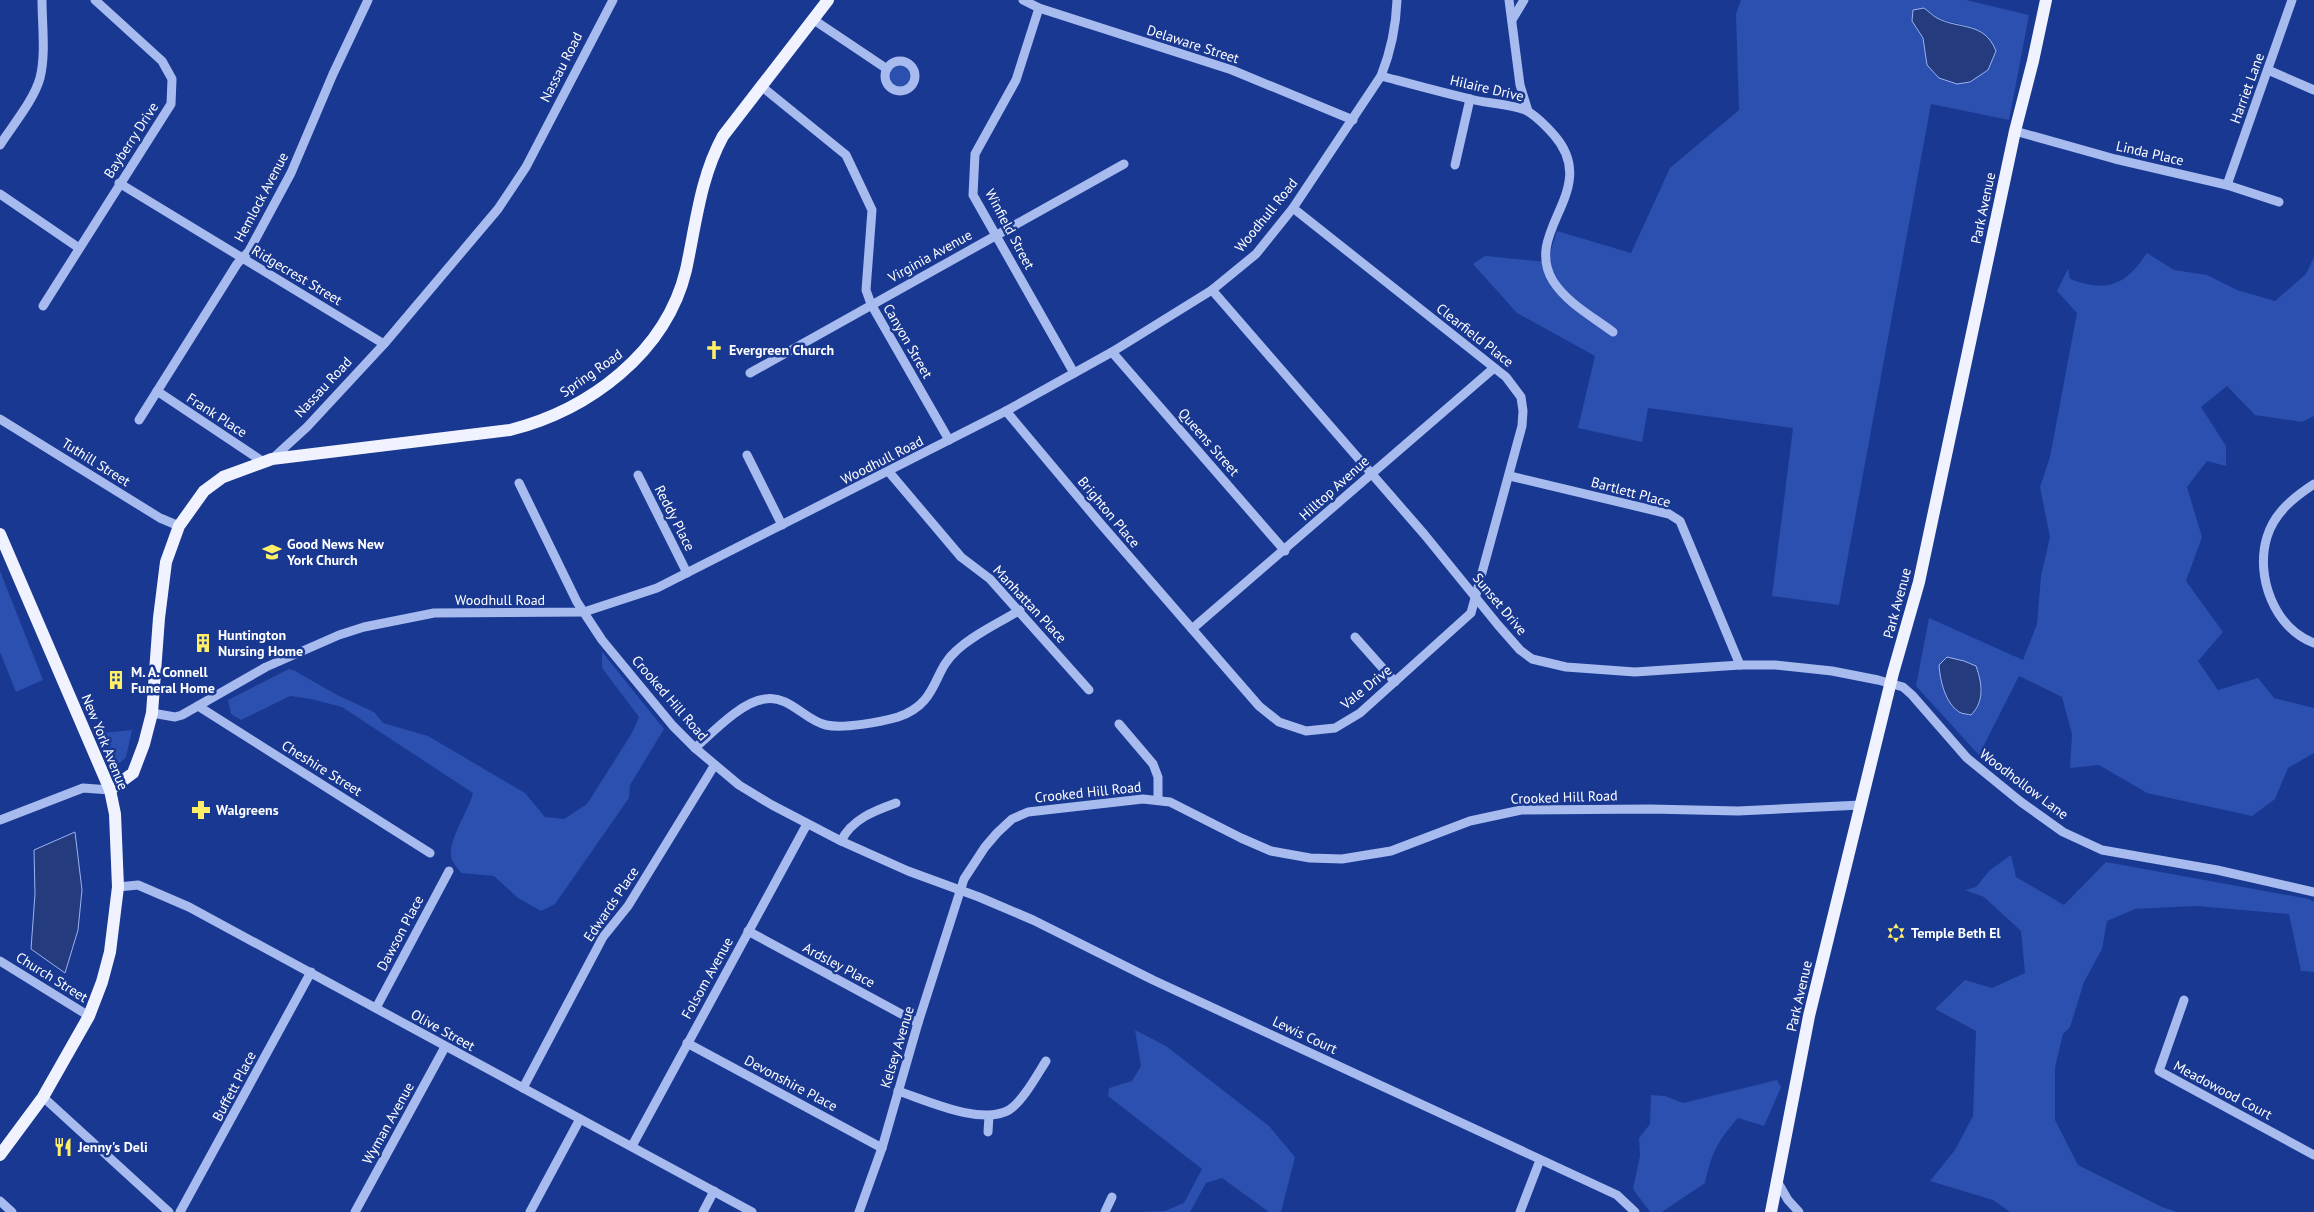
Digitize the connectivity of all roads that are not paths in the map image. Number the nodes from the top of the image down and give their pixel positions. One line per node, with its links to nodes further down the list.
1 (42, 0): 24 (street)
2 (95, 0): 27 (street, Bayberry Drive)
3 (368, 0): 34 (street, Hemlock Avenue)
4 (613, 0): 39 (street, Nassau Road)
5 (828, 0): 13 (main road, Spring Road)
6 (1023, 0): 12 (street, Delaware Street)
7 (1397, 0): 17 (street, Woodhull Road)
8 (1508, 0): 14 (street)
9 (1524, 0): 14 (street)
10 (2046, 0): 23 (main road, Park Avenue)
11 (2292, 0): 16 (street, Harriet Lane)
12 (1039, 8): 22 (street, Delaware Street); 32 (street, Winfield Street)
13 (814, 20): 15 (street); 18 (main road, Spring Road)
14 (1512, 20): 21 (street)
15 (887, 69)
16 (2268, 70): 19 (street); 28 (street, Harriet Lane)
17 (1382, 76): 20 (street, Hilaire Drive); 22 (street, Woodhull Road)
18 (761, 86): 36 (street, Canyon Street); 50 (main road, Spring Road)
19 (2314, 90)
20 (1470, 100): 21 (street, Hilaire Drive); 26 (street)
21 (1528, 111): 38 (street, Hilaire Drive)
22 (1353, 120): 31 (street, Woodhull Road)
23 (2015, 131): 28 (street, Linda Place); 70 (main road, Park Avenue)
24 (0, 145)
25 (1124, 164): 32 (street, Virginia Avenue)
26 (1455, 165)
27 (120, 183): 33 (street, Bayberry Drive); 34 (street, Ridgecrest Street)
28 (2227, 185): 30 (street, Linda Place)
29 (0, 194): 33 (street)
30 (2280, 202)
31 (1293, 208): 35 (street, Woodhull Road); 41 (street, Clearfield Place)
32 (996, 235): 36 (street, Virginia Avenue); 43 (street, Winfield Street)
33 (79, 248): 37 (street, Bayberry Drive)
34 (242, 258): 39 (street, Ridgecrest Street); 44 (street, Hemlock Avenue)
35 (1212, 290): 40 (street, Woodhull Road); 52 (street, Sunset Drive)
36 (871, 304): 42 (street, Virginia Avenue); 48 (street, Canyon Street)
37 (42, 306)
38 (1613, 332)
39 (384, 344): 50 (street, Nassau Road)
40 (1112, 352): 43 (street, Woodhull Road); 60 (street, Queens Street)
41 (1494, 368): 52 (street, Hilltop Avenue); 54 (street, Clearfield Place)
42 (750, 373)
43 (1074, 373): 45 (street, Woodhull Road)
44 (157, 392): 47 (street, Hemlock Avenue); 50 (street, Frank Place)
45 (1006, 411): 48 (street, Woodhull Road); 65 (street, Brighton Place)
46 (0, 419): 57 (street, Tuthill Street)
47 (139, 420)
48 (949, 440): 51 (street, Woodhull Road)
49 (747, 456): 58 (street)
50 (267, 460): 57 (main road, Nassau Road)
51 (889, 472): 58 (street, Woodhull Road); 63 (street, Manhattan Place)
52 (1371, 473): 60 (street, Hilltop Avenue); 62 (street, Sunset Drive)
53 (638, 475): 61 (street, Reddy Place)
54 (1510, 476): 62 (street, Clearfield Place); 68 (street, Bartlett Place)
55 (519, 483): 64 (street, Crooked Hill Road)
56 (2314, 484): 67 (street)
57 (179, 526): 73 (main road, Nassau Road)
58 (782, 526): 61 (street, Woodhull Road)
59 (0, 534): 77 (main road, New York Avenue)
60 (1285, 551): 65 (street, Hilltop Avenue)
61 (687, 573): 64 (street, Woodhull Road)
62 (1475, 596): 68 (street, Sunset Drive); 69 (street, Vale Drive)
63 (1020, 610): 71 (street, Manhattan Place); 75 (street)
64 (584, 612): 72 (street, Woodhull Road); 75 (street, Crooked Hill Road)
65 (1192, 630): 69 (street, Vale Drive)
66 (1355, 637): 69 (street)
67 (2314, 643)
68 (1740, 665): 70 (street, Sunset Drive)
69 (1395, 682)
70 (1891, 684): 80 (main road, Park Avenue); 88 (street, Woodhollow Lane)
71 (1089, 690)
72 (198, 706): 73 (street, Woodhull Road); 84 (street, Cheshire Street)
73 (152, 713): 77 (main road, Nassau Road)
74 (1119, 724): 78 (street)
75 (695, 748): 76 (street, Crooked Hill Road)
76 (714, 766): 82 (street, Crooked Hill Road); 99 (street, Edwards Place)
77 (110, 790): 81 (street); 86 (main road, New York Avenue)
78 (1158, 800): 80 (street, Crooked Hill Road); 87 (street, Crooked Hill Road)
79 (896, 803): 83 (street)
80 (1861, 805): 110 (main road, Park Avenue)
81 (0, 820)
82 (807, 824): 83 (street, Crooked Hill Road); 89 (street, Folsom Avenue)
83 (841, 841): 87 (street, Crooked Hill Road)
84 (430, 853)
85 (448, 871): 93 (street, Dawson Place)
86 (118, 887): 91 (street, Olive Street); 94 (main road, New York Avenue)
87 (959, 890): 95 (street, Kelsey Avenue); 109 (street, Lewis Court)
88 (2314, 892)
89 (748, 931): 95 (street, Ardsley Place); 96 (street, Folsom Avenue)
90 (0, 961): 94 (street, Church Street)
91 (312, 972): 93 (street, Olive Street); 116 (street, Buffett Place)
92 (2184, 1000): 107 (street, Meadowood Court)
93 (376, 1008): 97 (street, Olive Street)
94 (89, 1016): 101 (main road, New York Avenue)
95 (918, 1022): 100 (street, Kelsey Avenue)
96 (687, 1043): 105 (street, Folsom Avenue); 106 (street, Devonshire Place)
97 (445, 1047): 99 (street, Olive Street); 117 (street, Wyman Avenue)
98 (1046, 1061): 102 (street)
99 (523, 1088): 103 (street, Olive Street)
100 (898, 1091): 102 (street); 106 (street, Kelsey Avenue)
101 (44, 1097): 108 (main road, New York Avenue); 115 (street)
102 (989, 1116): 104 (street)
103 (580, 1118): 105 (street, Olive Street); 118 (street)
104 (988, 1132)
105 (632, 1146): 111 (street, Olive Street)
106 (882, 1148): 121 (street, Kelsey Avenue)
107 (2314, 1155)
108 (0, 1156)
109 (1540, 1160): 123 (street); 124 (street, Lewis Court)
110 (1777, 1181): 125 (main road, Park Avenue); 126 (street)
111 (714, 1191): 119 (street); 120 (street, Olive Street)
112 (1112, 1197): 122 (street)
113 (0, 1201): 114 (street)
114 (12, 1212)
115 (169, 1212)
116 (180, 1212)
117 (355, 1212)
118 (530, 1212)
119 (703, 1212)
120 (752, 1212)
121 (859, 1212)
122 (1105, 1212)
123 (1520, 1212)
124 (1636, 1212)
125 (1771, 1212)
126 (1799, 1212)

